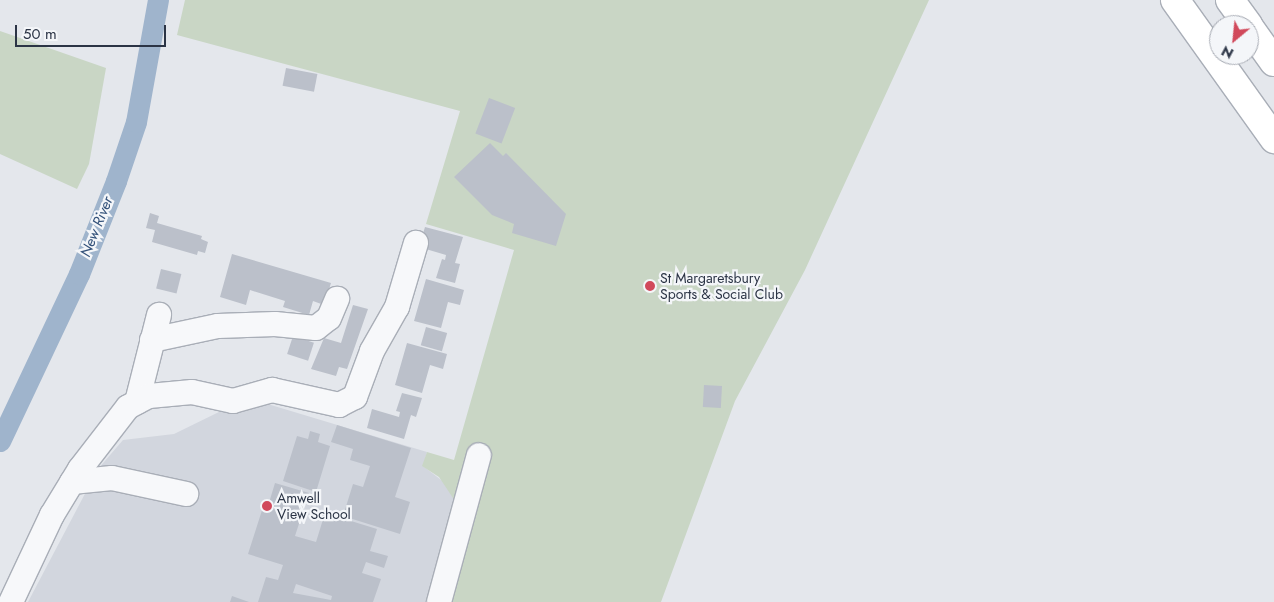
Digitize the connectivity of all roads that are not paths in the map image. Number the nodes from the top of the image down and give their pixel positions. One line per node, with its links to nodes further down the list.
1 (1175, 0): 6 (highway)
2 (1230, 0): 3 (highway)
3 (1240, 15)
4 (1259, 41): 5 (highway)
5 (1274, 62)
6 (1274, 139)
7 (416, 243): 11 (lane)
8 (337, 299): 10 (lane)
9 (159, 314): 10 (lane)
10 (152, 340): 11 (lane)
11 (137, 402): 13 (lane)
12 (479, 455): 16 (lane)
13 (72, 482): 14 (lane); 15 (lane)
14 (186, 494)
15 (11, 602)
16 (439, 602)

